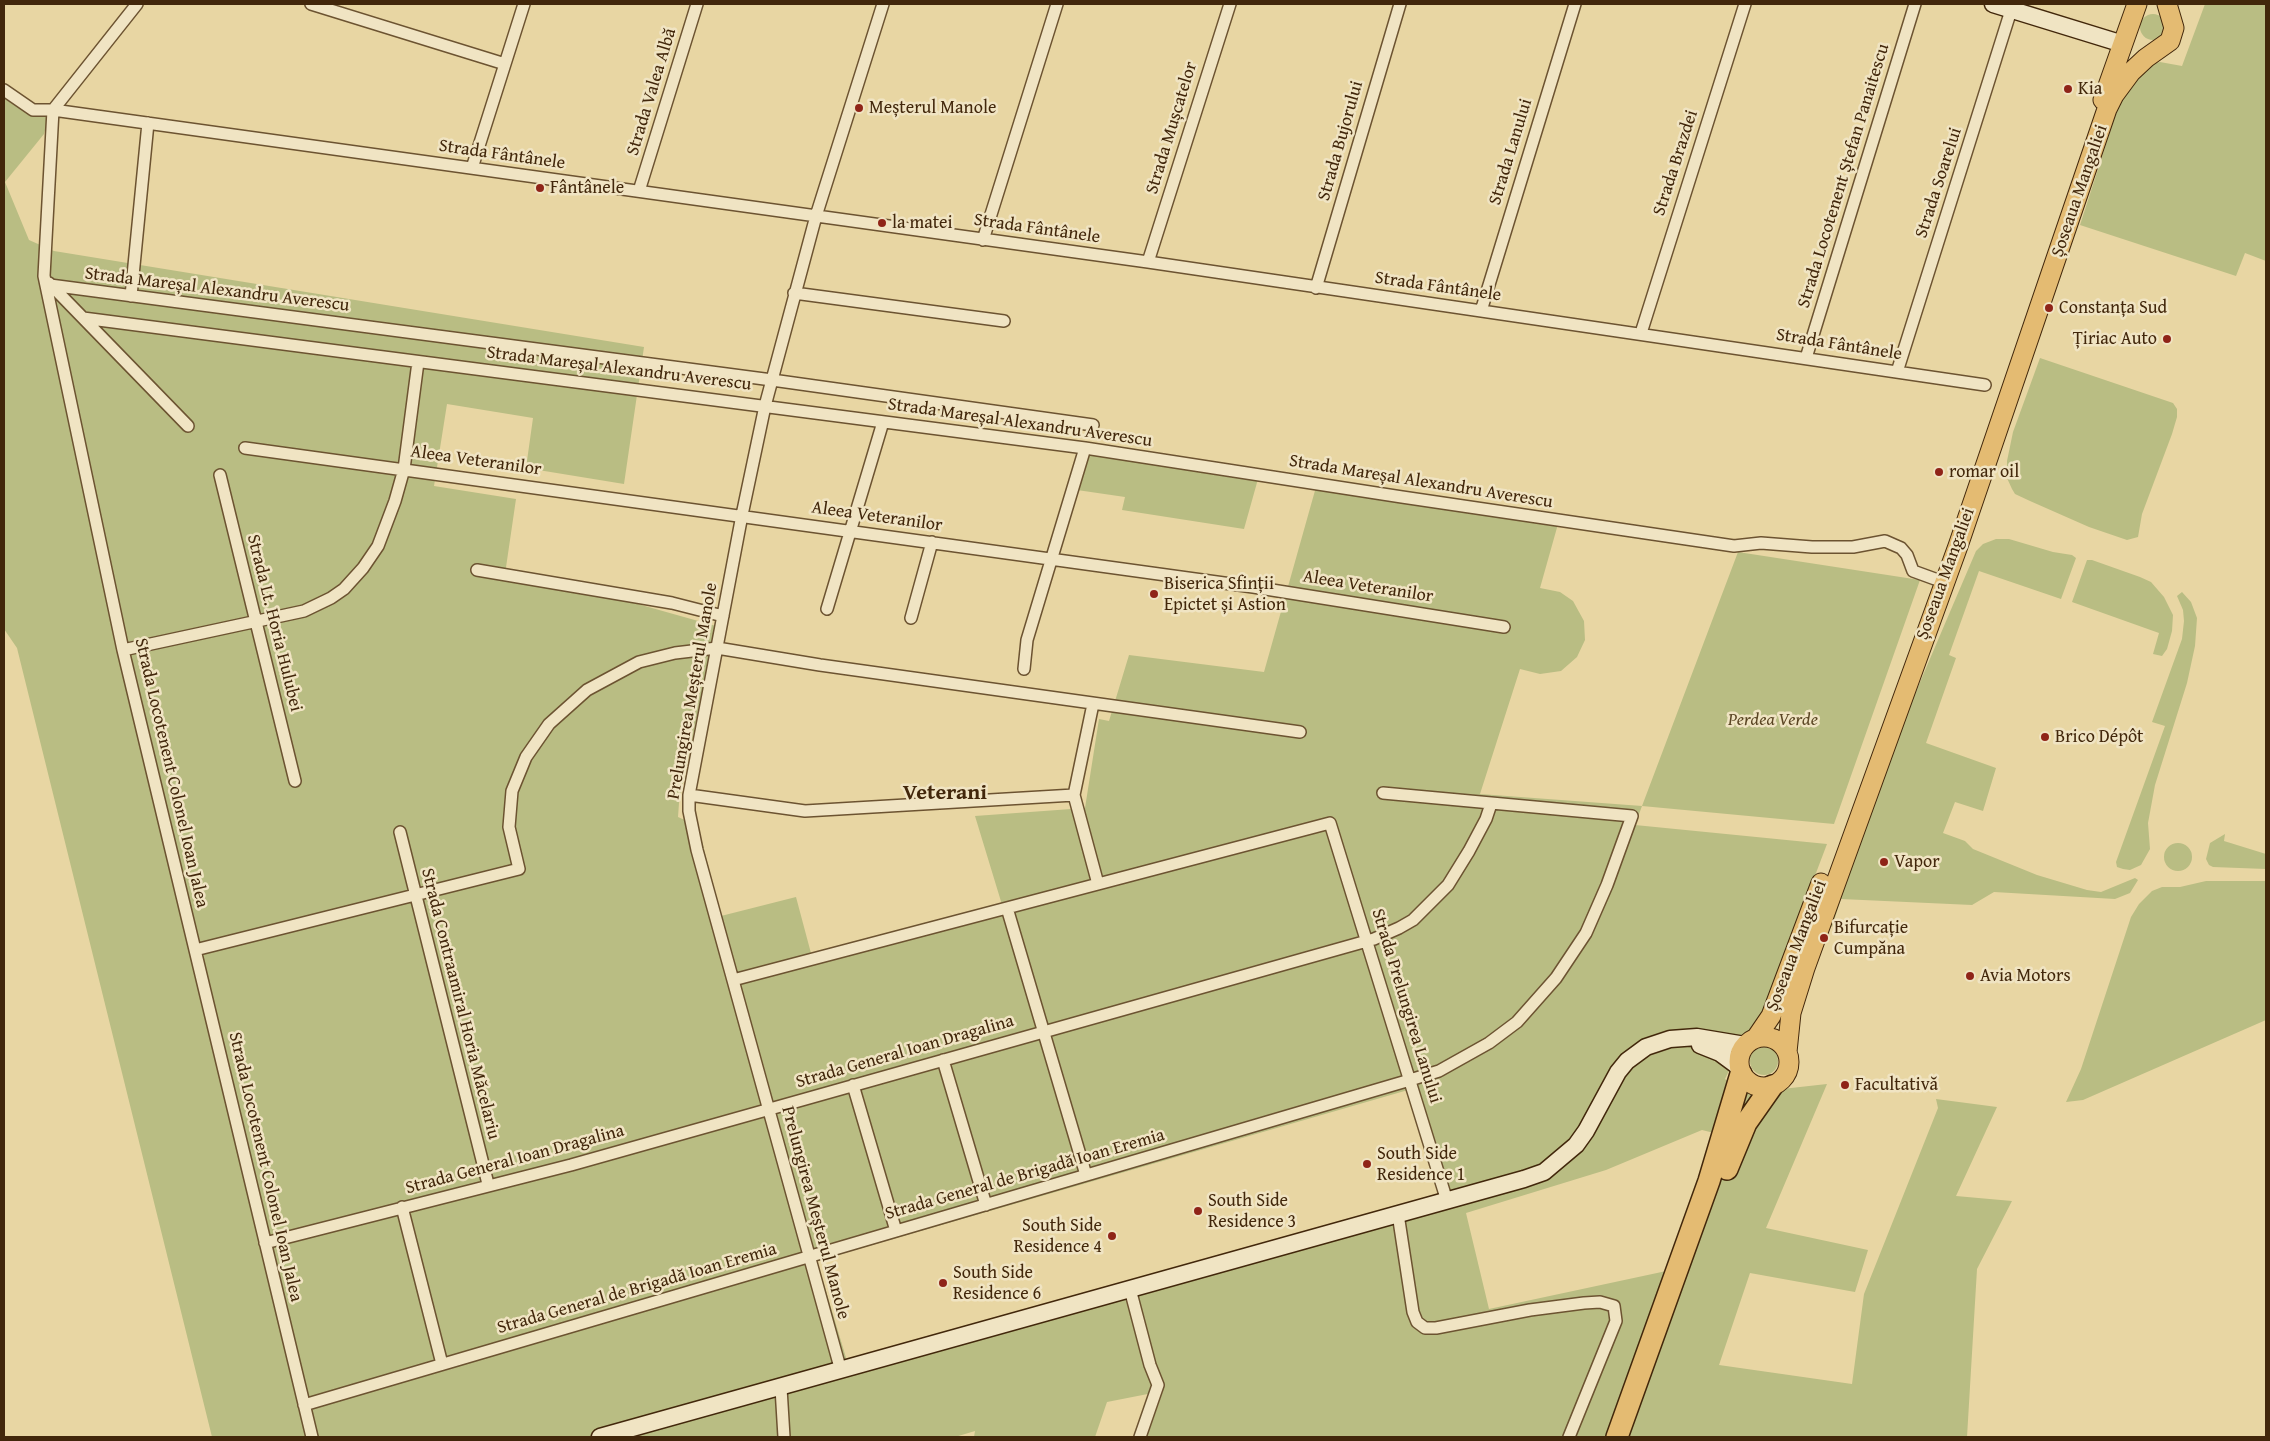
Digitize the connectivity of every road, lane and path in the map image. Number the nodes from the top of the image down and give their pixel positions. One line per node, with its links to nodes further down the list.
1 (137, 4): 20 (street)
2 (311, 4): 18 (street)
3 (524, 4): 18 (street)
4 (697, 4): 23 (street, Strada Valea Albă)
5 (883, 4): 24 (street, Prelungirea Meșterul Manole)
6 (1057, 4): 25 (street)
7 (1230, 4): 26 (street, Strada Mușcatelor)
8 (1400, 4): 28 (street, Strada Bujorului)
9 (1575, 4): 31 (street, Strada Lanului)
10 (1744, 4): 34 (street, Strada Brazdei)
11 (1915, 4): 35 (street, Strada Locotenent Ștefan Panaitescu)
12 (1993, 4): 13 (main road)
13 (2013, 7): 16 (main road); 37 (street, Strada Soarelui)
14 (2136, 8): 15 (main road); 16 (main road, Șoseaua Mangaliei)
15 (2170, 12): 17 (main road, Șoseaua Mangaliei)
16 (2123, 44): 17 (main road); 53 (main road, Șoseaua Mangaliei)
17 (2158, 48): 79 (main road, Șoseaua Mangaliei)
18 (505, 64): 22 (street)
19 (4, 90): 20 (street, Strada Fântânele)
20 (54, 110): 21 (street, Strada Fântânele); 27 (street, Strada Locotenent Colonel Ioan Jalea)
21 (148, 123): 22 (street, Strada Fântânele); 30 (street)
22 (472, 168): 23 (street, Strada Fântânele)
23 (639, 191): 24 (street, Strada Fântânele)
24 (816, 216): 25 (street, Strada Fântânele); 29 (street, Prelungirea Meșterul Manole)
25 (983, 240): 26 (street, Strada Fântânele)
26 (1148, 262): 28 (street, Strada Fântânele)
27 (47, 280): 30 (street, Strada Mareșal Alexandru Averescu); 32 (street); 60 (street, Strada Locotenent Colonel Ioan Jalea)
28 (1316, 288): 31 (street, Strada Fântânele)
29 (794, 293): 33 (street); 38 (street, Prelungirea Meșterul Manole)
30 (131, 296): 38 (street, Strada Mareșal Alexandru Averescu)
31 (1481, 311): 34 (street, Strada Fântânele)
32 (83, 318): 36 (street, Strada Mareșal Alexandru Averescu); 43 (street)
33 (1004, 321)
34 (1641, 333): 35 (street, Strada Fântânele)
35 (1806, 358): 37 (street, Strada Fântânele)
36 (418, 362): 40 (street, Strada Mareșal Alexandru Averescu); 46 (street)
37 (1897, 372): 39 (street, Strada Fântânele)
38 (772, 380): 40 (street, Prelungirea Meșterul Manole); 42 (street, Strada Mareșal Alexandru Averescu)
39 (1985, 385)
40 (765, 406): 41 (street, Strada Mareșal Alexandru Averescu); 48 (street, Prelungirea Meșterul Manole)
41 (883, 422): 45 (street, Strada Mareșal Alexandru Averescu); 49 (street)
42 (1093, 425)
43 (188, 426)
44 (245, 448): 46 (street, Aleea Veteranilor)
45 (1085, 448): 51 (street); 53 (street, Strada Mareșal Alexandru Averescu)
46 (404, 469): 48 (street, Aleea Veteranilor); 57 (street)
47 (220, 475): 57 (street, Strada Lt. Horia Hulubei)
48 (742, 516): 49 (street, Aleea Veteranilor); 55 (street, Prelungirea Meșterul Manole)
49 (851, 531): 50 (street, Aleea Veteranilor); 54 (street)
50 (932, 542): 51 (street, Aleea Veteranilor); 56 (street)
51 (1051, 558): 58 (street, Aleea Veteranilor); 61 (street)
52 (477, 570): 55 (street)
53 (1935, 579): 78 (main road, Șoseaua Mangaliei)
54 (827, 609)
55 (723, 616): 59 (street, Prelungirea Meșterul Manole)
56 (911, 618)
57 (256, 622): 60 (street); 64 (street, Strada Lt. Horia Hulubei)
58 (1504, 627)
59 (717, 648): 62 (street); 66 (street, Prelungirea Meșterul Manole); 71 (street)
60 (123, 650): 74 (street, Strada Locotenent Colonel Ioan Jalea)
61 (1024, 670)
62 (1093, 704): 63 (street); 67 (street)
63 (1300, 732)
64 (295, 781)
65 (1383, 793): 68 (street)
66 (689, 795): 67 (street); 75 (street, Prelungirea Meșterul Manole)
67 (1074, 795): 70 (street)
68 (1491, 804): 73 (street, Strada General Ioan Dragalina); 82 (street, Strada General de Brigadă Ioan Eremia)
69 (400, 832): 71 (street, Strada Contraamiral Horia Măcelariu)
70 (1098, 884): 72 (street); 73 (street, Strada Prelungirea Lanului)
71 (414, 896): 74 (street); 87 (street, Strada Contraamiral Horia Măcelariu)
72 (1008, 908): 75 (street); 76 (street)
73 (1366, 941): 76 (street, Strada General Ioan Dragalina); 82 (street, Strada Prelungirea Lanului)
74 (195, 950): 93 (street, Strada Locotenent Colonel Ioan Jalea)
75 (733, 980): 85 (street, Prelungirea Meșterul Manole)
76 (1044, 1032): 80 (street, Strada General Ioan Dragalina); 86 (street)
77 (1687, 1038): 78 (main road); 81 (main road); 88 (main road)
78 (1751, 1041): 79 (main road); 81 (main road)
79 (1787, 1052): 84 (main road)
80 (943, 1060): 83 (street, Strada General Ioan Dragalina); 89 (street)
81 (1740, 1071): 84 (main road); 105 (highway)
82 (1410, 1080): 86 (street, Strada General de Brigadă Ioan Eremia); 88 (street, Strada Prelungirea Lanului)
83 (854, 1085): 85 (street, Strada General Ioan Dragalina); 92 (street)
84 (1772, 1086): 106 (highway)
85 (769, 1109): 87 (street, Strada General Ioan Dragalina); 94 (street, Prelungirea Meșterul Manole)
86 (1086, 1176): 89 (street, Strada General de Brigadă Ioan Eremia)
87 (488, 1184): 90 (street, Strada General Ioan Dragalina)
88 (1447, 1201): 91 (main road)
89 (986, 1205): 92 (street, Strada General de Brigadă Ioan Eremia)
90 (402, 1207): 93 (street, Strada General Ioan Dragalina); 96 (street)
91 (1398, 1214): 95 (main road); 104 (street)
92 (896, 1231): 94 (street, Strada General de Brigadă Ioan Eremia)
93 (265, 1243): 99 (street, Strada Locotenent Colonel Ioan Jalea)
94 (809, 1256): 96 (street, Strada General de Brigadă Ioan Eremia); 97 (street, Prelungirea Meșterul Manole)
95 (1130, 1290): 97 (main road); 103 (street)
96 (442, 1364): 99 (street, Strada General de Brigadă Ioan Eremia)
97 (841, 1371): 98 (main road)
98 (781, 1388): 101 (main road); 102 (street)
99 (304, 1405): 100 (street, Strada Locotenent Colonel Ioan Jalea)
100 (312, 1437)
101 (600, 1437)
102 (784, 1437)
103 (1140, 1437)
104 (1569, 1437)
105 (1617, 1437)
106 (1630, 1437)

